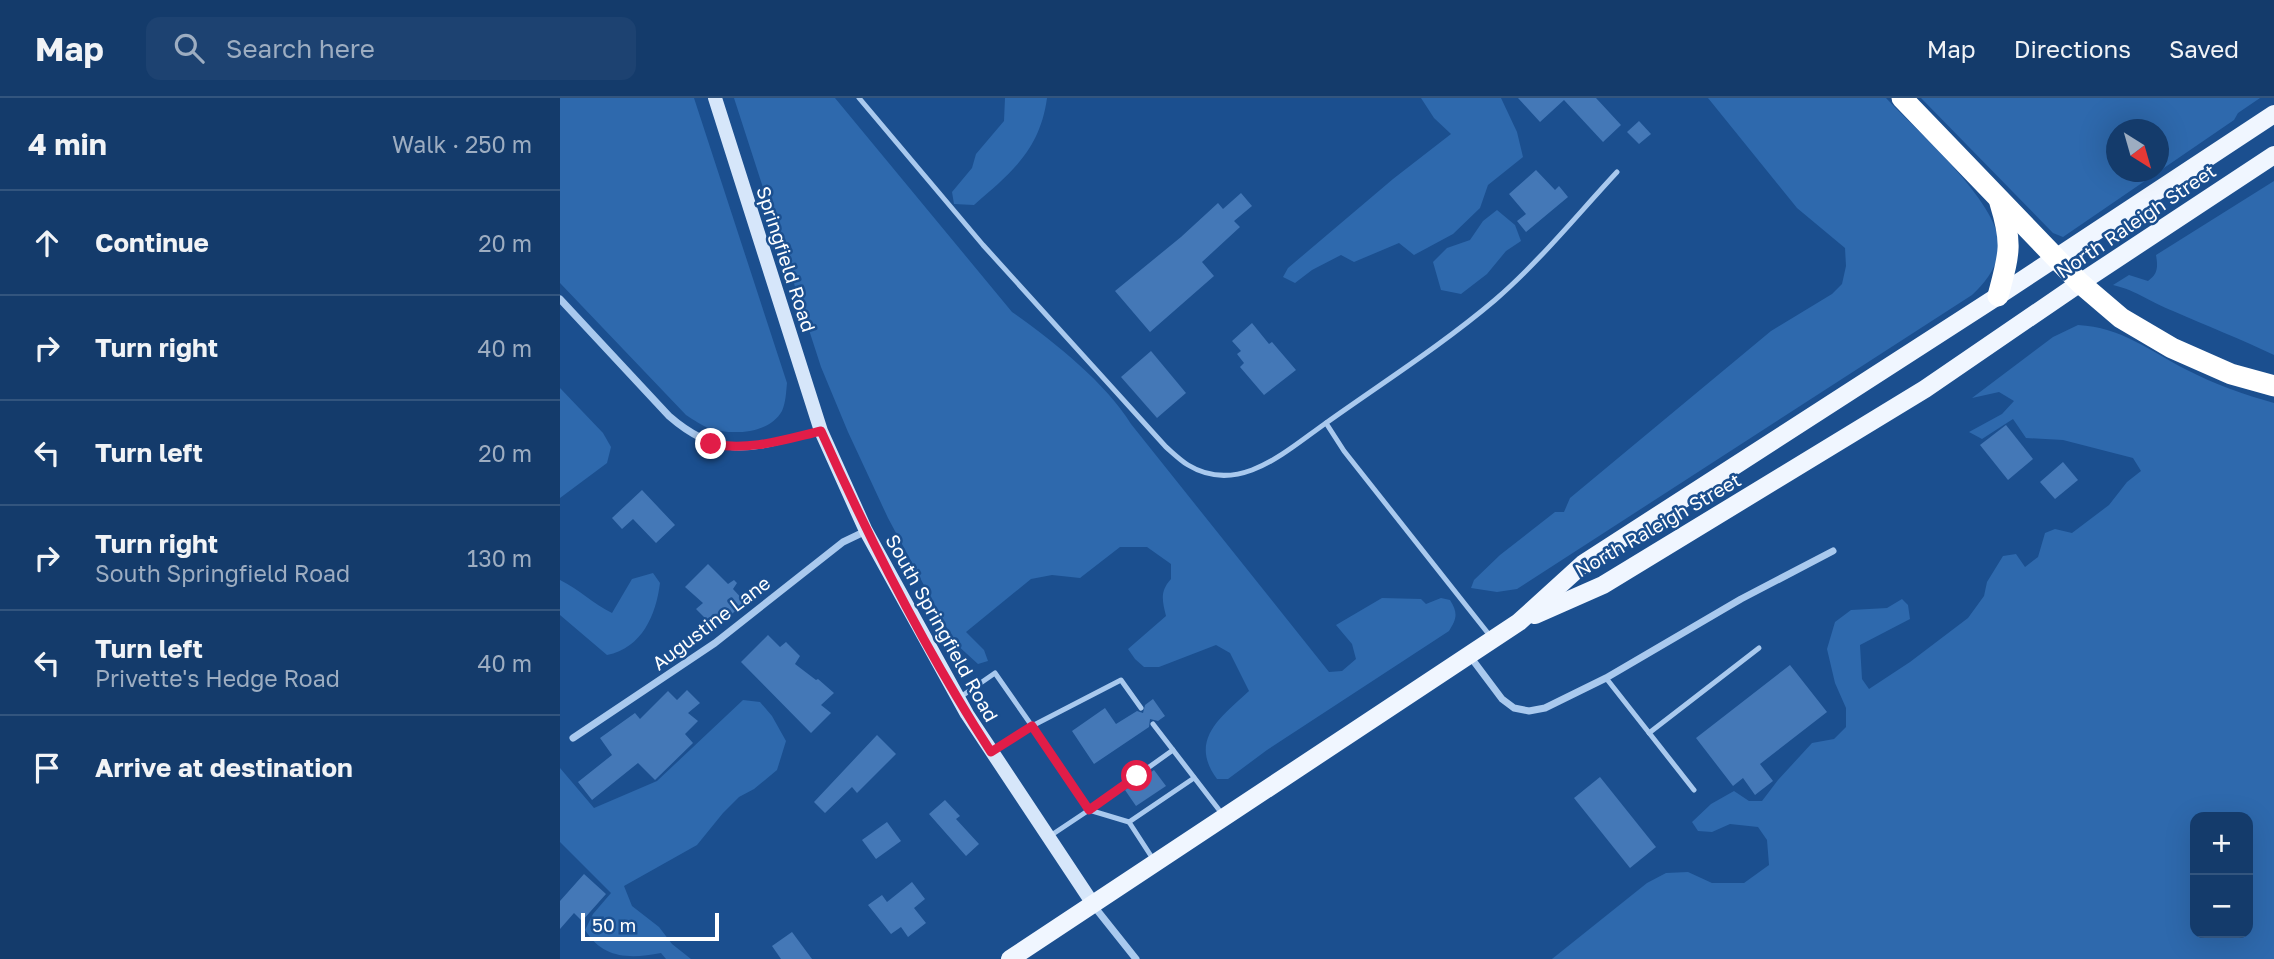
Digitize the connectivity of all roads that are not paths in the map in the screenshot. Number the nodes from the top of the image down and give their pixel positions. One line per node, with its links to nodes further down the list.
1 (715, 98): 14 (main road, Springfield Road)
2 (859, 98): 13 (lane)
3 (1902, 98): 7 (highway)
4 (2274, 114): 8 (main road, North Raleigh Street)
5 (2273, 155): 9 (main road, North Raleigh Street)
6 (1617, 172): 13 (lane)
7 (1998, 198): 8 (highway); 10 (highway)
8 (2056, 257): 9 (highway); 10 (main road, North Raleigh Street)
9 (2080, 283): 12 (highway); 17 (main road, North Raleigh Street)
10 (1998, 296): 17 (main road, North Raleigh Street)
11 (560, 299): 14 (street)
12 (2274, 386)
13 (1326, 423): 18 (lane)
14 (821, 431): 15 (main road, South Springfield Road)
15 (866, 531): 22 (main road, South Springfield Road); 27 (street, Augustine Lane)
16 (1833, 551): 21 (street)
17 (1519, 622): 18 (main road)
18 (1493, 639): 20 (main road)
19 (1759, 648): 26 (lane)
20 (1469, 655): 21 (street); 35 (main road)
21 (1606, 678): 26 (lane)
22 (958, 699): 25 (lane); 29 (main road, South Springfield Road)
23 (1142, 708): 25 (lane)
24 (1153, 724): 28 (lane)
25 (1032, 726): 29 (lane); 34 (lane)
26 (1649, 733): 31 (lane)
27 (573, 738)
28 (1174, 750): 30 (lane); 34 (lane)
29 (991, 752): 37 (main road, South Springfield Road)
30 (1194, 778): 33 (lane); 35 (lane)
31 (1694, 790)
32 (1151, 796): 33 (lane)
33 (1156, 804): 36 (lane)
34 (1089, 810): 36 (lane); 37 (lane)
35 (1225, 817): 38 (main road)
36 (1129, 822): 38 (lane)
37 (1047, 837): 39 (main road, South Springfield Road)
38 (1156, 863): 39 (main road)
39 (1093, 904): 40 (main road); 41 (street)
40 (1010, 959)
41 (1136, 959)

